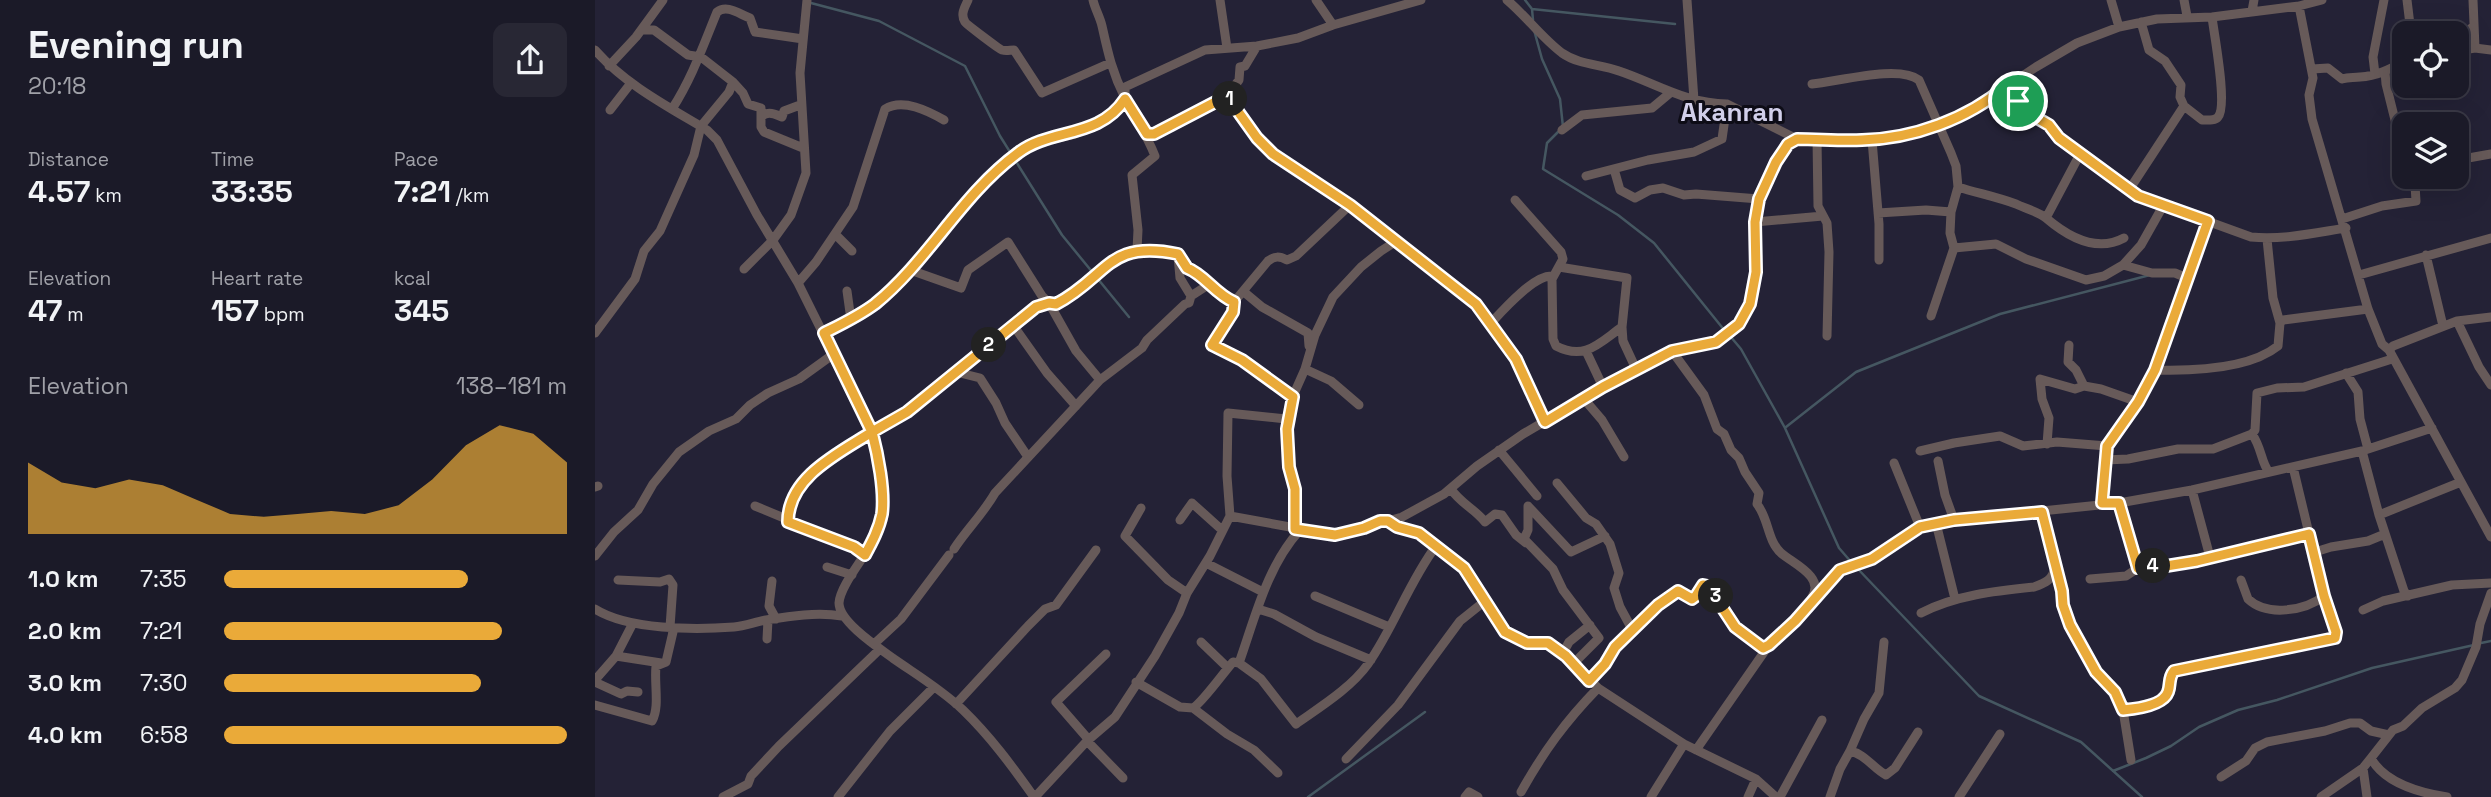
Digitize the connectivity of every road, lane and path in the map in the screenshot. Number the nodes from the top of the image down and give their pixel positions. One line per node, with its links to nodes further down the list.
1 (663, 0): 27 (street)
2 (807, 0): 29 (street)
3 (968, 0): 37 (street)
4 (1093, 0): 37 (street)
5 (1220, 0): 31 (street)
6 (1316, 0): 24 (street)
7 (1420, 0): 17 (street)
8 (1507, 0): 46 (street)
9 (1687, 0): 49 (street)
10 (2111, 0): 26 (street)
11 (2184, 0): 20 (street)
12 (2254, 0): 19 (street)
13 (2322, 0): 18 (street)
14 (2384, 0): 41 (street)
15 (2406, 0): 22 (street)
16 (2473, 0): 25 (street)
17 (1398, 3): 24 (street)
18 (2299, 6): 19 (street); 40 (street)
19 (2252, 11): 21 (street)
20 (2187, 16): 21 (street); 23 (street)
21 (2212, 17): 52 (street)
22 (2409, 21)
23 (2141, 22): 26 (street); 52 (street)
24 (1333, 25): 30 (street)
25 (2474, 26): 28 (street); 32 (street)
26 (2119, 27): 45 (street)
27 (641, 30): 36 (street); 38 (street)
28 (2469, 30)
29 (803, 39): 36 (street); 51 (street)
30 (1257, 46): 31 (street); 47 (street)
31 (1227, 48): 48 (street)
32 (2476, 48): 33 (street); 35 (street)
33 (2469, 49)
34 (595, 50): 38 (street)
35 (2491, 50)
36 (701, 57): 42 (street); 53 (street)
37 (1110, 64): 48 (street)
38 (609, 66): 43 (street)
39 (2392, 67): 41 (street)
40 (2312, 69): 41 (street); 84 (street)
41 (2380, 73): 55 (street)
42 (733, 82): 56 (street); 59 (street)
43 (631, 83): 53 (street); 54 (street)
44 (1812, 84): 58 (street)
45 (2006, 86): 58 (street); 67 (street)
46 (1670, 93): 49 (street); 60 (street)
47 (1227, 96): 61 (street); 76 (street)
48 (1125, 99): 61 (street); 100 (street)
49 (1694, 100): 50 (street)
50 (1727, 104): 62 (street); 69 (street)
51 (800, 105): 56 (street); 65 (street)
52 (2184, 107): 73 (street)
53 (672, 109): 59 (street)
54 (610, 110)
55 (2392, 112)
56 (762, 116): 65 (street)
57 (944, 120): 85 (street)
58 (1940, 125): 64 (street); 71 (street)
59 (701, 126): 89 (street); 121 (street)
60 (1562, 130)
61 (1147, 134): 92 (street)
62 (1797, 139): 63 (street); 74 (street)
63 (1817, 139): 64 (street); 80 (street)
64 (1871, 139): 79 (street)
65 (803, 148): 89 (street)
66 (2491, 154): 68 (street)
67 (2080, 155): 73 (street); 81 (street)
68 (2469, 158)
69 (1614, 169): 70 (street); 74 (street)
70 (1586, 176)
71 (1958, 187): 78 (street); 81 (street)
72 (2415, 189): 84 (street)
73 (2129, 190): 77 (street)
74 (1759, 199): 83 (street)
75 (1515, 200): 98 (street)
76 (1350, 205): 90 (street); 107 (street)
77 (2163, 206): 82 (street); 97 (street)
78 (1951, 212): 79 (street); 91 (street)
79 (1878, 213): 96 (street)
80 (1822, 216): 83 (street); 123 (street)
81 (2046, 218): 86 (street)
82 (2208, 221): 88 (street); 102 (street)
83 (1755, 222): 127 (street)
84 (2344, 223): 88 (street); 101 (street)
85 (836, 235): 93 (street); 104 (street)
86 (2124, 238)
87 (2491, 238): 95 (street)
88 (2267, 239): 117 (street)
89 (773, 240): 99 (street); 104 (street)
90 (1395, 242): 116 (street); 125 (street)
91 (1954, 248): 97 (street); 112 (street)
92 (1137, 250): 94 (street); 110 (street)
93 (852, 251)
94 (1178, 254): 105 (street); 108 (street)
95 (2426, 255): 101 (street); 119 (street)
96 (1879, 260)
97 (2123, 265): 102 (street)
98 (1559, 267): 103 (street); 120 (street)
99 (744, 269)
100 (910, 270): 110 (street); 114 (street)
101 (2359, 275): 111 (street)
102 (2187, 278): 132 (street)
103 (1552, 279): 116 (street); 126 (street)
104 (799, 283): 122 (street)
105 (1208, 285): 108 (street); 109 (street)
106 (848, 291): 114 (street)
107 (1244, 292): 109 (street); 125 (street)
108 (1191, 296): 135 (street)
109 (1234, 302): 139 (street)
110 (1049, 303): 118 (street); 135 (street)
111 (2368, 309): 117 (street); 129 (street)
112 (1931, 316)
113 (2491, 317): 115 (street)
114 (851, 320): 122 (street)
115 (2457, 321): 119 (street); 136 (street)
116 (1491, 323): 145 (street)
117 (2280, 323): 132 (street)
118 (1013, 325): 134 (street); 143 (street)
119 (2443, 326): 129 (street)
120 (1622, 327): 126 (street); 131 (street)
121 (595, 333)
122 (824, 333): 128 (street)
123 (1827, 336)
124 (2069, 345): 137 (street)
125 (1310, 351): 130 (street)
126 (1586, 351): 138 (street)
127 (1672, 351): 131 (street); 211 (street)
128 (835, 352): 147 (street); 190 (street)
129 (2391, 354): 133 (street); 146 (street)
130 (1305, 369): 139 (street); 142 (street)
131 (1636, 369): 138 (street)
132 (2155, 370): 141 (street)
133 (2346, 373): 148 (street); 152 (street)
134 (953, 374): 147 (street); 154 (street)
135 (1100, 380): 143 (street)
136 (2491, 385)
137 (2084, 386): 141 (street); 149 (street)
138 (1603, 387): 140 (street)
139 (1293, 397): 180 (street)
140 (1584, 399): 145 (street); 155 (street)
141 (2138, 402): 150 (street)
142 (1359, 405)
143 (1076, 406): 154 (street)
144 (1286, 419): 172 (street)
145 (1545, 422): 151 (street)
146 (2432, 428): 152 (street); 161 (street)
147 (872, 432): 176 (street); 189 (street)
148 (2252, 434): 156 (street); 160 (street)
149 (2047, 444): 150 (street); 153 (street)
150 (2107, 446): 156 (street)
151 (1499, 450): 163 (street); 165 (street)
152 (2365, 450): 159 (street); 171 (street)
153 (1920, 451)
154 (1028, 457): 228 (street)
155 (1619, 458)
156 (2105, 460): 166 (street)
157 (1938, 461): 174 (street)
158 (1894, 463): 178 (street)
159 (2293, 467): 160 (street); 181 (street)
160 (2269, 472): 164 (street)
161 (2462, 482): 171 (street); 184 (street)
162 (1557, 483): 183 (street)
163 (1451, 489): 175 (street); 186 (street)
164 (2192, 490): 167 (street); 191 (street)
165 (1537, 496)
166 (2102, 503): 167 (street); 170 (street)
167 (2119, 503): 195 (street)
168 (755, 506): 176 (street)
169 (1141, 508): 203 (street)
170 (2042, 512): 174 (street); 193 (street)
171 (2379, 515): 182 (street)
172 (1230, 516): 179 (street); 180 (street)
173 (1180, 520): 179 (street)
174 (1954, 520): 177 (street)
175 (1388, 521): 180 (street); 185 (street)
176 (788, 522): 189 (street)
177 (1935, 523): 178 (street); 208 (street)
178 (1920, 527): 211 (street)
179 (1221, 530): 192 (street)
180 (1298, 530): 202 (street)
181 (2309, 534): 188 (street); 191 (street)
182 (2385, 534): 188 (street); 207 (street)
183 (1605, 536): 186 (street); 223 (street)
184 (2491, 537)
185 (1436, 546): 210 (street); 222 (street)
186 (1531, 546): 220 (street)
187 (1096, 550): 244 (street)
188 (2315, 552): 206 (street)
189 (865, 555): 196 (street)
190 (595, 556)
191 (2210, 557): 195 (street)
192 (1206, 563): 202 (street); 203 (street)
193 (2055, 565): 208 (street); 247 (street)
194 (827, 567): 196 (street)
195 (2138, 568): 197 (street)
196 (852, 575): 209 (street)
197 (2090, 579)
198 (618, 580): 221 (street)
199 (2241, 580): 206 (street)
200 (772, 581): 218 (street)
201 (2491, 583): 207 (street)
202 (1263, 592): 213 (street)
203 (1187, 593): 239 (street)
204 (2491, 593): 252 (street)
205 (1315, 596): 222 (street)
206 (2324, 596): 247 (street)
207 (2408, 596): 214 (street)
208 (1955, 599): 215 (street)
209 (839, 601): 216 (street); 217 (street)
210 (1486, 601): 229 (street); 257 (street)
211 (1807, 605): 227 (street)
212 (595, 609): 219 (street)
213 (1258, 609): 232 (street); 234 (street)
214 (2363, 610)
215 (1921, 613)
216 (825, 614): 217 (street); 218 (street)
217 (842, 616): 228 (street)
218 (772, 619): 221 (street); 224 (street)
219 (633, 623): 221 (street); 231 (street)
220 (1590, 625): 229 (street); 235 (street)
221 (670, 627): 233 (street)
222 (1389, 627): 232 (street)
223 (1633, 631): 227 (street); 238 (street)
224 (767, 639)
225 (1201, 642): 236 (street)
226 (1884, 642): 256 (street)
227 (1769, 645): 255 (street)
228 (877, 646): 240 (street); 266 (street)
229 (1563, 653): 235 (street)
230 (1106, 654): 253 (street)
231 (616, 656): 233 (street); 237 (street)
232 (1371, 660): 234 (street)
233 (661, 663): 248 (street)
234 (1239, 663): 236 (street)
235 (1573, 664): 238 (street)
236 (1228, 668): 246 (street)
237 (595, 681): 243 (street)
238 (1589, 681): 241 (street)
239 (1136, 682): 246 (street); 253 (street)
240 (934, 687): 244 (street); 267 (street)
241 (1598, 688): 254 (street); 265 (street)
242 (638, 692): 243 (street)
243 (621, 694): 248 (street)
244 (956, 704): 268 (street)
245 (595, 705): 248 (street)
246 (1193, 708): 261 (street)
247 (2123, 710): 258 (street)
248 (620, 713)
249 (1822, 720): 273 (street)
250 (1918, 732): 256 (street)
251 (2000, 733): 275 (street)
252 (2389, 735): 259 (street); 262 (street)
253 (1088, 740): 263 (street); 268 (street)
254 (1684, 744): 255 (street); 271 (street)
255 (1696, 750): 264 (street)
256 (1850, 751): 274 (street)
257 (1346, 760)
258 (2131, 760)
259 (2373, 761): 260 (street); 278 (street)
260 (2363, 768): 276 (street); 277 (street)
261 (1278, 773)
262 (2221, 777)
263 (1123, 778)
264 (1756, 779): 272 (street); 273 (street)
265 (1521, 792)
266 (723, 797)
267 (838, 797)
268 (1035, 797)
269 (1465, 797): 270 (street)
270 (1478, 797)
271 (1651, 797)
272 (1748, 797)
273 (1778, 797)
274 (1830, 797)
275 (1959, 797)
276 (2321, 797)
277 (2367, 797)
278 (2447, 797)

